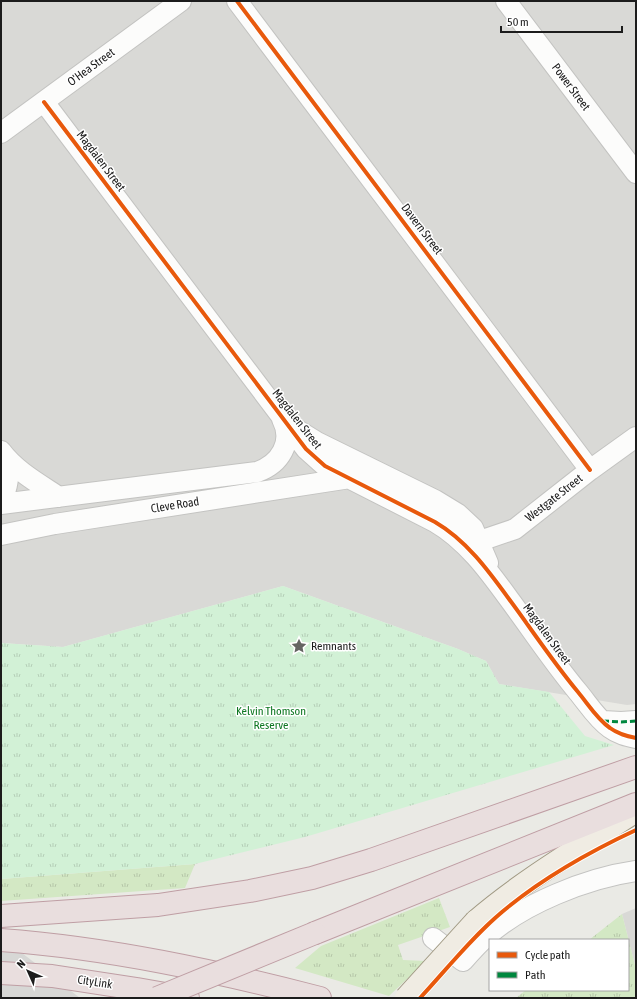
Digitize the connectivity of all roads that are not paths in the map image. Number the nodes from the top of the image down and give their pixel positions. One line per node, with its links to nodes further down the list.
1 (181, 1): 4 (street, O'Hea Street)
2 (236, 1): 10 (street, Davern Street)
3 (506, 1): 6 (street, Power Street)
4 (44, 102): 5 (street, O'Hea Street); 7 (street, Magdalen Street)
5 (1, 133)
6 (636, 173)
7 (278, 412): 11 (street, Magdalen Street); 12 (street, Cleve Road); 15 (street, Magdalen Street)
8 (636, 437): 10 (street, Westgate Street)
9 (4, 455): 12 (street); 13 (street)
10 (590, 470): 15 (street, Westgate Street)
11 (350, 478): 14 (street, Cleve Road); 15 (street, Magdalen Street)
12 (60, 497): 13 (street, Cleve Road)
13 (1, 503)
14 (1, 535)
15 (473, 543): 16 (street, Magdalen Street)
16 (596, 714): 17 (street); 18 (street, Magdalen Street)
17 (636, 721)
18 (636, 738)
19 (636, 767): 23 (highway)
20 (636, 804): 27 (highway, bridge)
21 (636, 811): 30 (main road, bridge)
22 (636, 872): 24 (street)
23 (1, 916)
24 (434, 938)
25 (3, 940): 29 (highway)
26 (1, 973): 28 (highway, CityLink)
27 (157, 998)
28 (188, 998)
29 (320, 998)
30 (406, 998)

